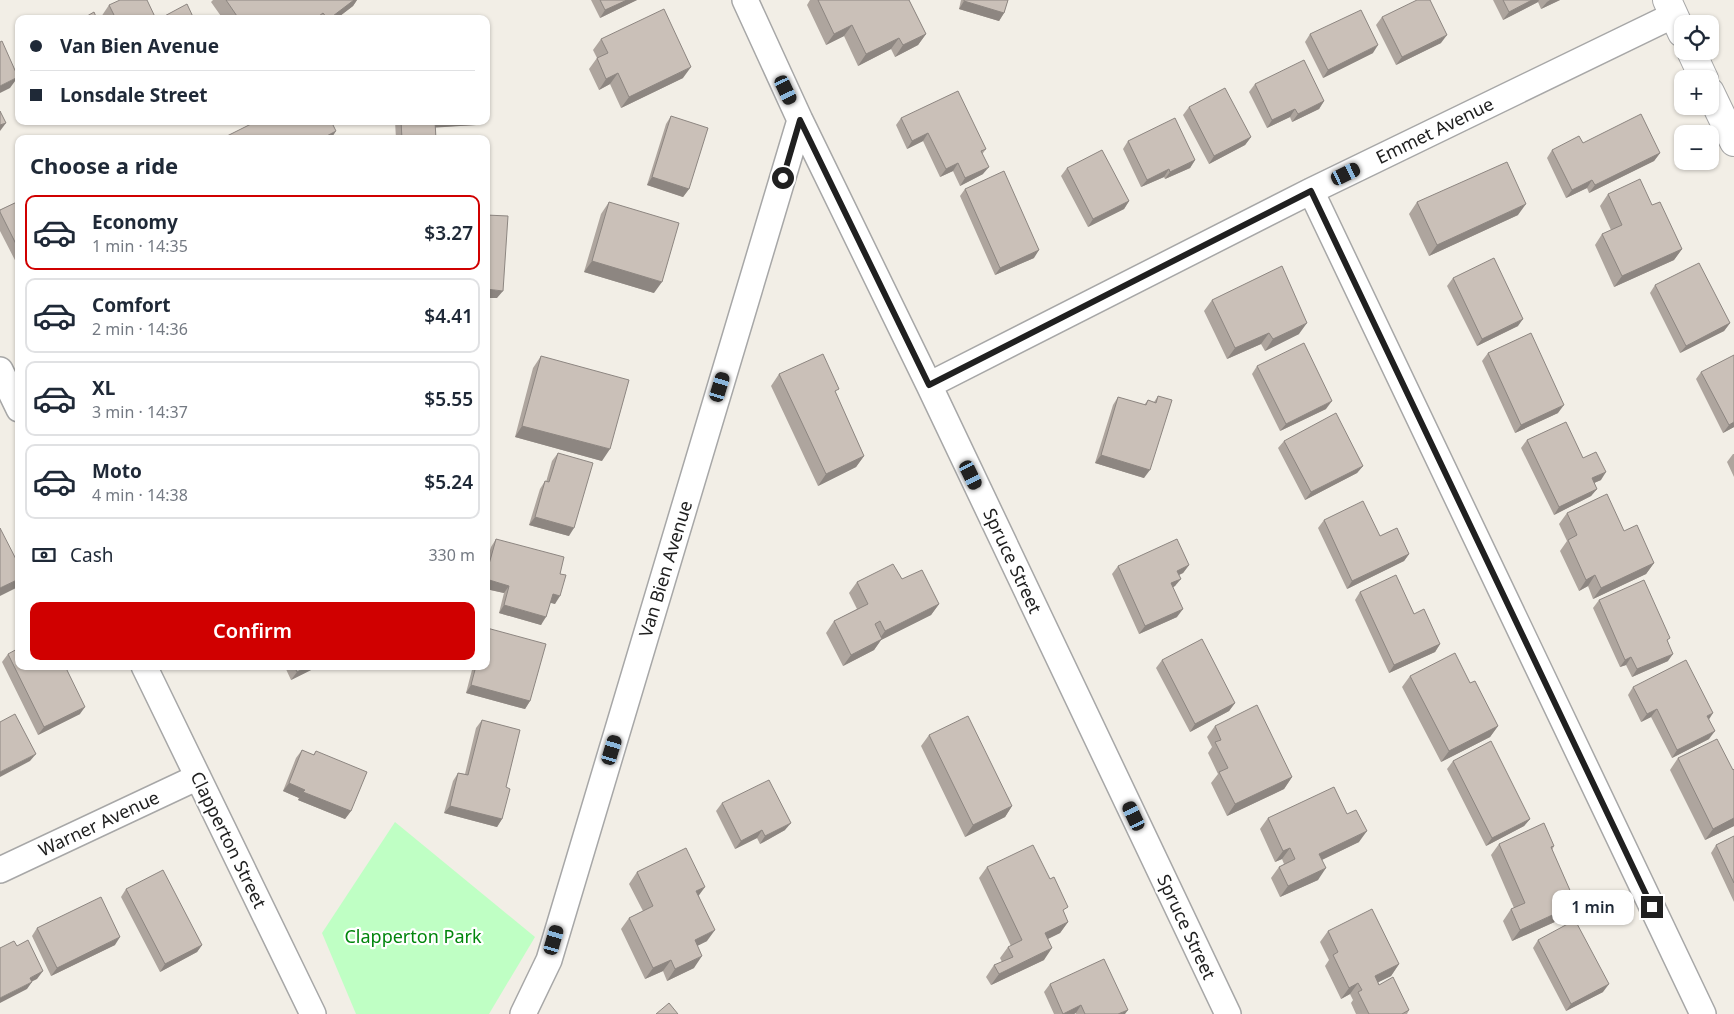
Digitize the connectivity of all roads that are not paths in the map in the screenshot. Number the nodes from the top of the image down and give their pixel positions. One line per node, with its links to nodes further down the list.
1 (745, 0): 4 (street, Spruce Street)
2 (1674, 16): 6 (street, Emmet Avenue)
3 (1719, 111): 5 (street)
4 (800, 120): 8 (street, Spruce Street); 14 (street, Van Bien Avenue)
5 (1734, 142)
6 (1311, 191): 8 (street, Emmet Avenue); 16 (street)
7 (0, 370): 9 (street)
8 (929, 385): 15 (street, Spruce Street)
9 (14, 408)
10 (146, 670): 11 (street, Clapperton Street)
11 (198, 777): 12 (street, Warner Avenue); 13 (street, Clapperton Street)
12 (0, 870)
13 (313, 1014)
14 (523, 1014)
15 (1228, 1014)
16 (1703, 1014)

